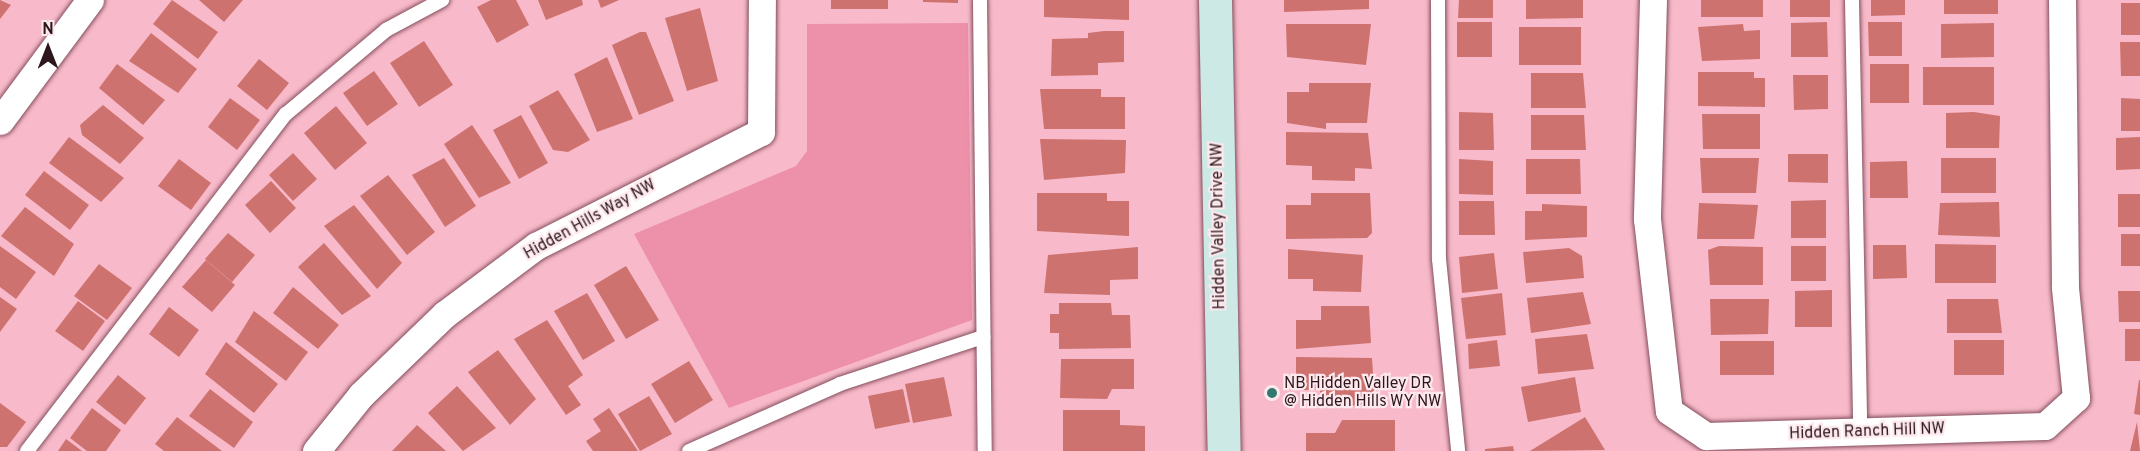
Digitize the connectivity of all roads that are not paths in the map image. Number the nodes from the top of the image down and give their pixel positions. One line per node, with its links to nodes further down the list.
1 (90, 0): 10 (street)
2 (442, 0): 13 (lane)
3 (762, 0): 14 (street, Hidden Hills Way NW)
4 (980, 0): 11 (lane)
5 (1215, 0): 17 (street, Hidden Valley Drive NW)
6 (1438, 0): 18 (lane)
7 (1653, 0): 12 (street, Hidden Ranch Hill NW)
8 (1852, 0): 12 (lane)
9 (2062, 0): 12 (street, Hidden Ranch Hill NW)
10 (0, 121)
11 (983, 337): 15 (lane); 16 (lane)
12 (1860, 432)
13 (27, 451)
14 (316, 451)
15 (688, 451)
16 (985, 451)
17 (1224, 451)
18 (1458, 451)

